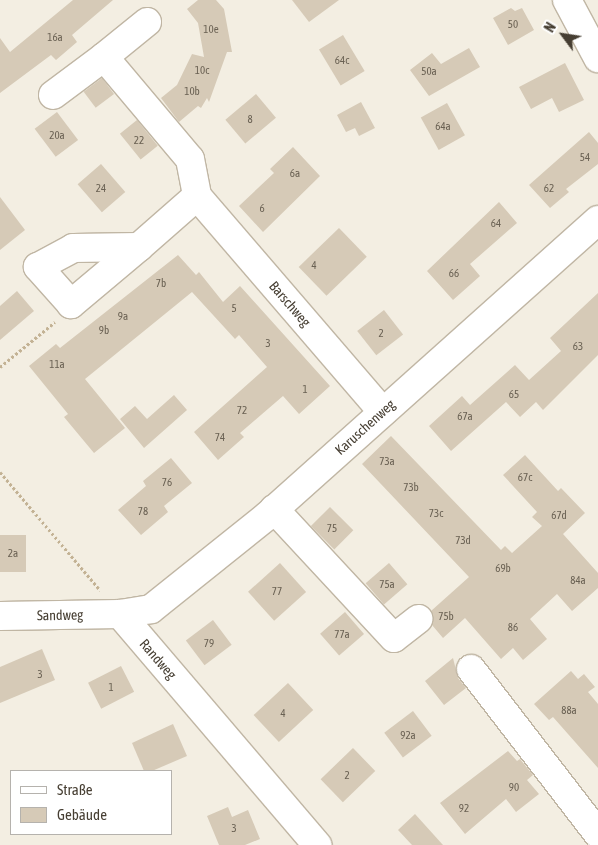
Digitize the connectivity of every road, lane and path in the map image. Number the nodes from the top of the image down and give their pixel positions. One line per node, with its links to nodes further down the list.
1 (567, 0): 4 (street)
2 (147, 22): 3 (street)
3 (104, 57): 5 (street); 6 (street)
4 (598, 58)
5 (53, 95)
6 (197, 196): 8 (street); 11 (street, Barschweg)
7 (597, 222): 11 (street, Karuschenweg)
8 (139, 247): 9 (street); 9 (street)
9 (71, 304): 10 (path)
10 (0, 367)
11 (383, 412): 13 (street, Karuschenweg)
12 (0, 472): 14 (path)
13 (274, 509): 14 (street, Karuschenweg); 16 (street)
14 (120, 614): 15 (street, Sandweg); 20 (street, Randweg)
15 (0, 616)
16 (418, 619)
17 (471, 669): 18 (street)
18 (598, 834)
19 (598, 840): 21 (street)
20 (317, 845)
21 (590, 845)

